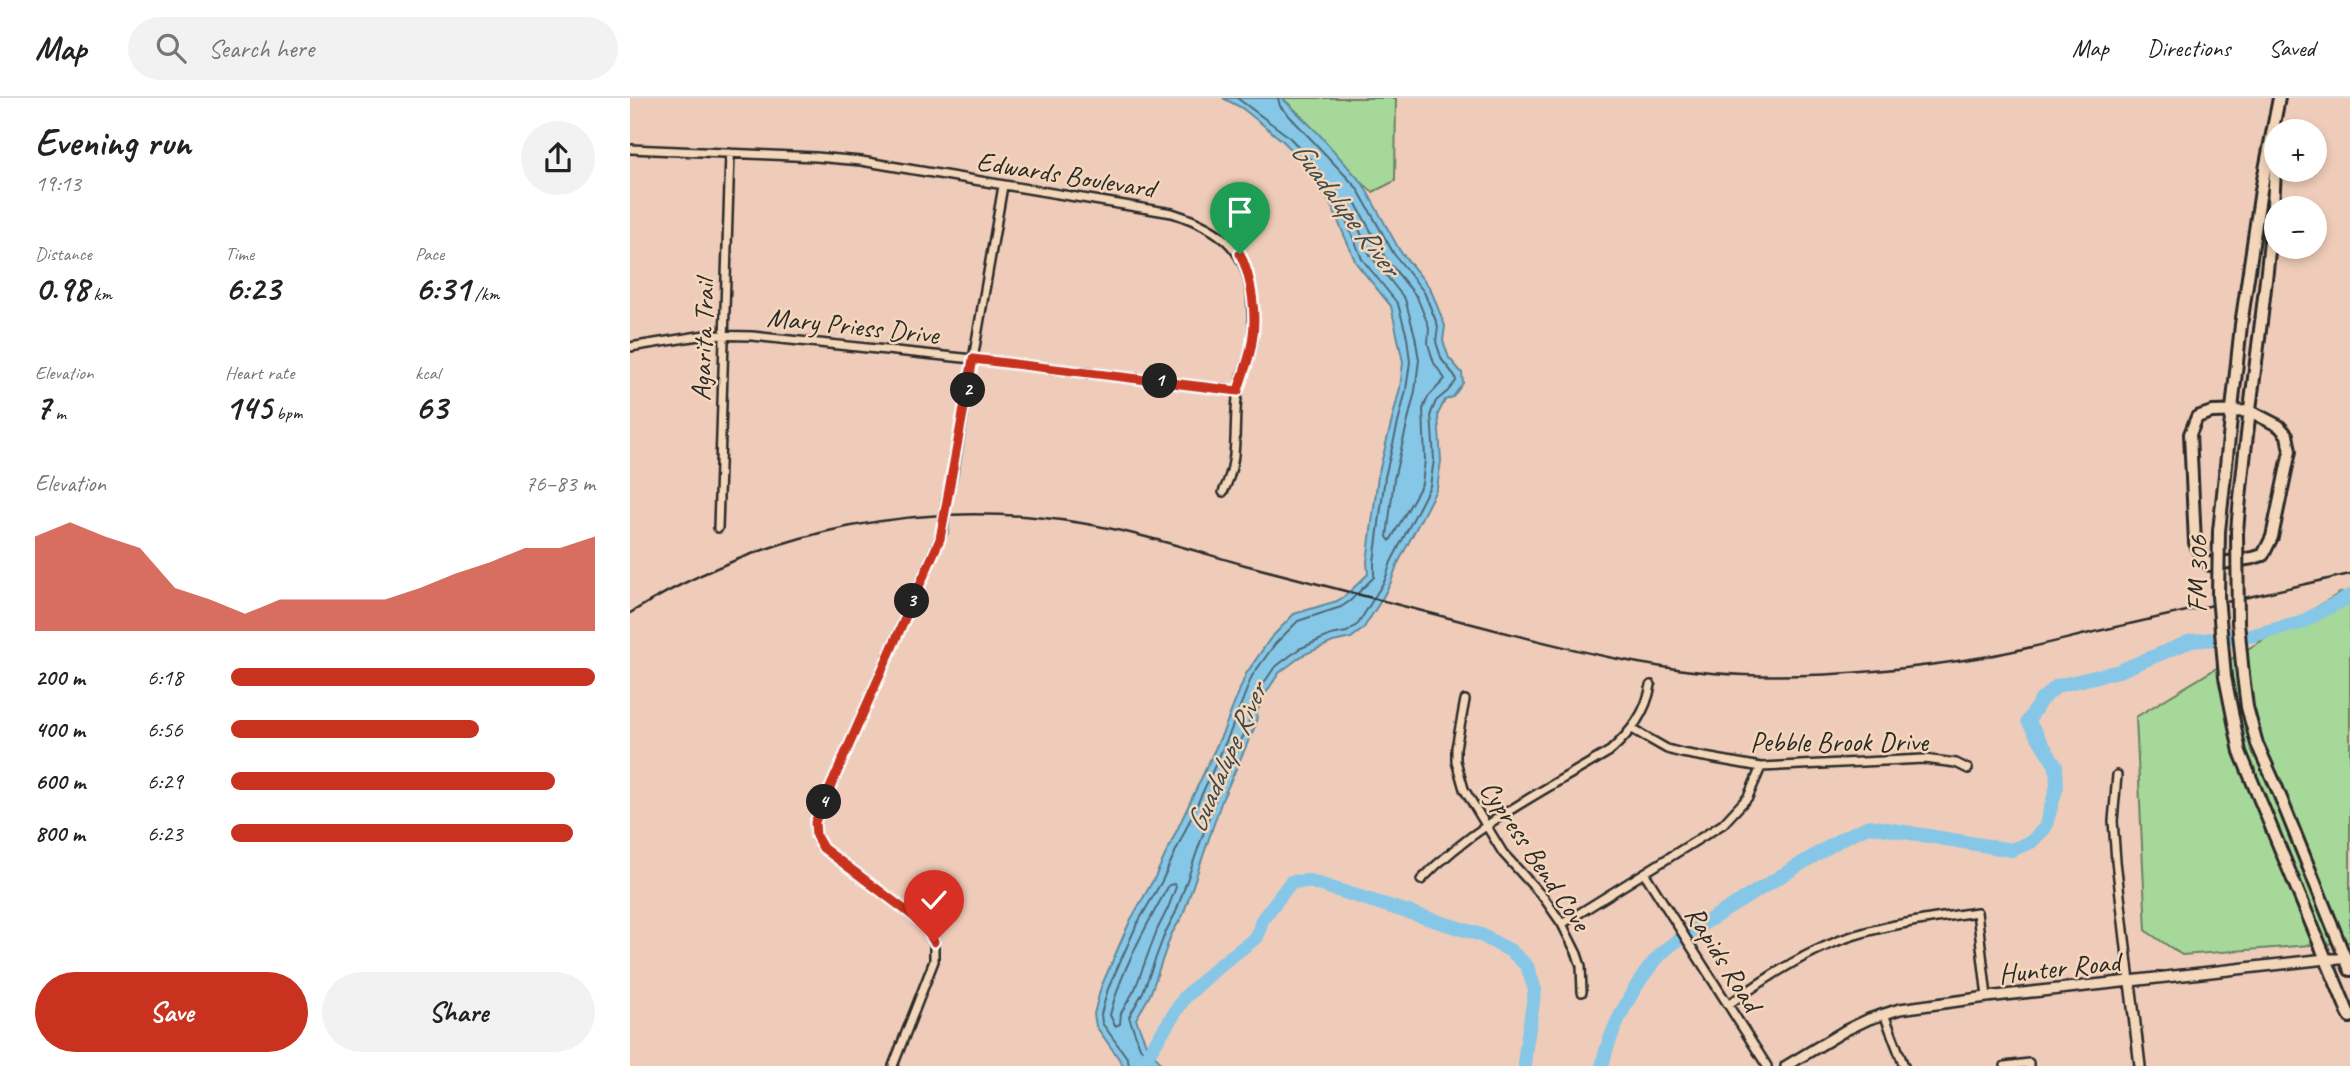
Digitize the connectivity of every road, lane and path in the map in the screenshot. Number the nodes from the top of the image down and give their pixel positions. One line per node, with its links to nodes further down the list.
1 (2279, 98): 2 (main road, FM 306 / FM 306)
2 (2276, 112): 10 (main road, FM 306 / FM 306); 11 (main road, FM 306 / FM 306)
3 (630, 149): 4 (street, Edwards Boulevard)
4 (730, 153): 5 (street, Edwards Boulevard); 6 (street, Agarita Trail)
5 (1003, 186): 8 (street); 9 (street, Edwards Boulevard)
6 (723, 335): 7 (street, Mary Priess Drive); 8 (street, Mary Priess Drive); 13 (street, Agarita Trail)
7 (630, 346)
8 (973, 359): 9 (street, Mary Priess Drive); 33 (street)
9 (1238, 391): 12 (street, Edwards Boulevard)
10 (2232, 411): 11 (main road); 11 (main road); 24 (main road, FM 306 / FM 306, bridge)
11 (2250, 411): 25 (main road, FM 306 / FM 306, bridge)
12 (1223, 492)
13 (718, 528)
14 (1651, 685): 16 (street)
15 (1465, 700): 20 (street, Cypress Bend Cove)
16 (1632, 729): 17 (street, Pebble Brook Drive); 20 (street)
17 (1761, 767): 18 (street, Pebble Brook Drive); 21 (street)
18 (1968, 769)
19 (2117, 775): 27 (street)
20 (1486, 825): 22 (street); 23 (street, Cypress Bend Cove)
21 (1645, 874): 23 (street); 30 (street, Rapids Road)
22 (1421, 880)
23 (1562, 924): 28 (street, Cypress Bend Cove)
24 (2326, 959): 25 (street, Hunter Road); 27 (street, Hunter Road); 32 (main road, FM 306 / FM 306)
25 (2347, 959): 26 (main road, FM 306 / FM 306)
26 (2350, 971)
27 (2130, 982): 29 (street, Hunter Road); 39 (street)
28 (1582, 992)
29 (1987, 997): 30 (street); 31 (street, Hunter Road)
30 (1729, 1004): 34 (street, Rapids Road)
31 (1884, 1014): 35 (street, Hunter Road); 36 (street)
32 (2350, 1017)
33 (893, 1066)
34 (1767, 1066)
35 (1787, 1066)
36 (1904, 1066)
37 (2004, 1066): 38 (street)
38 (2029, 1066)
39 (2140, 1066)

